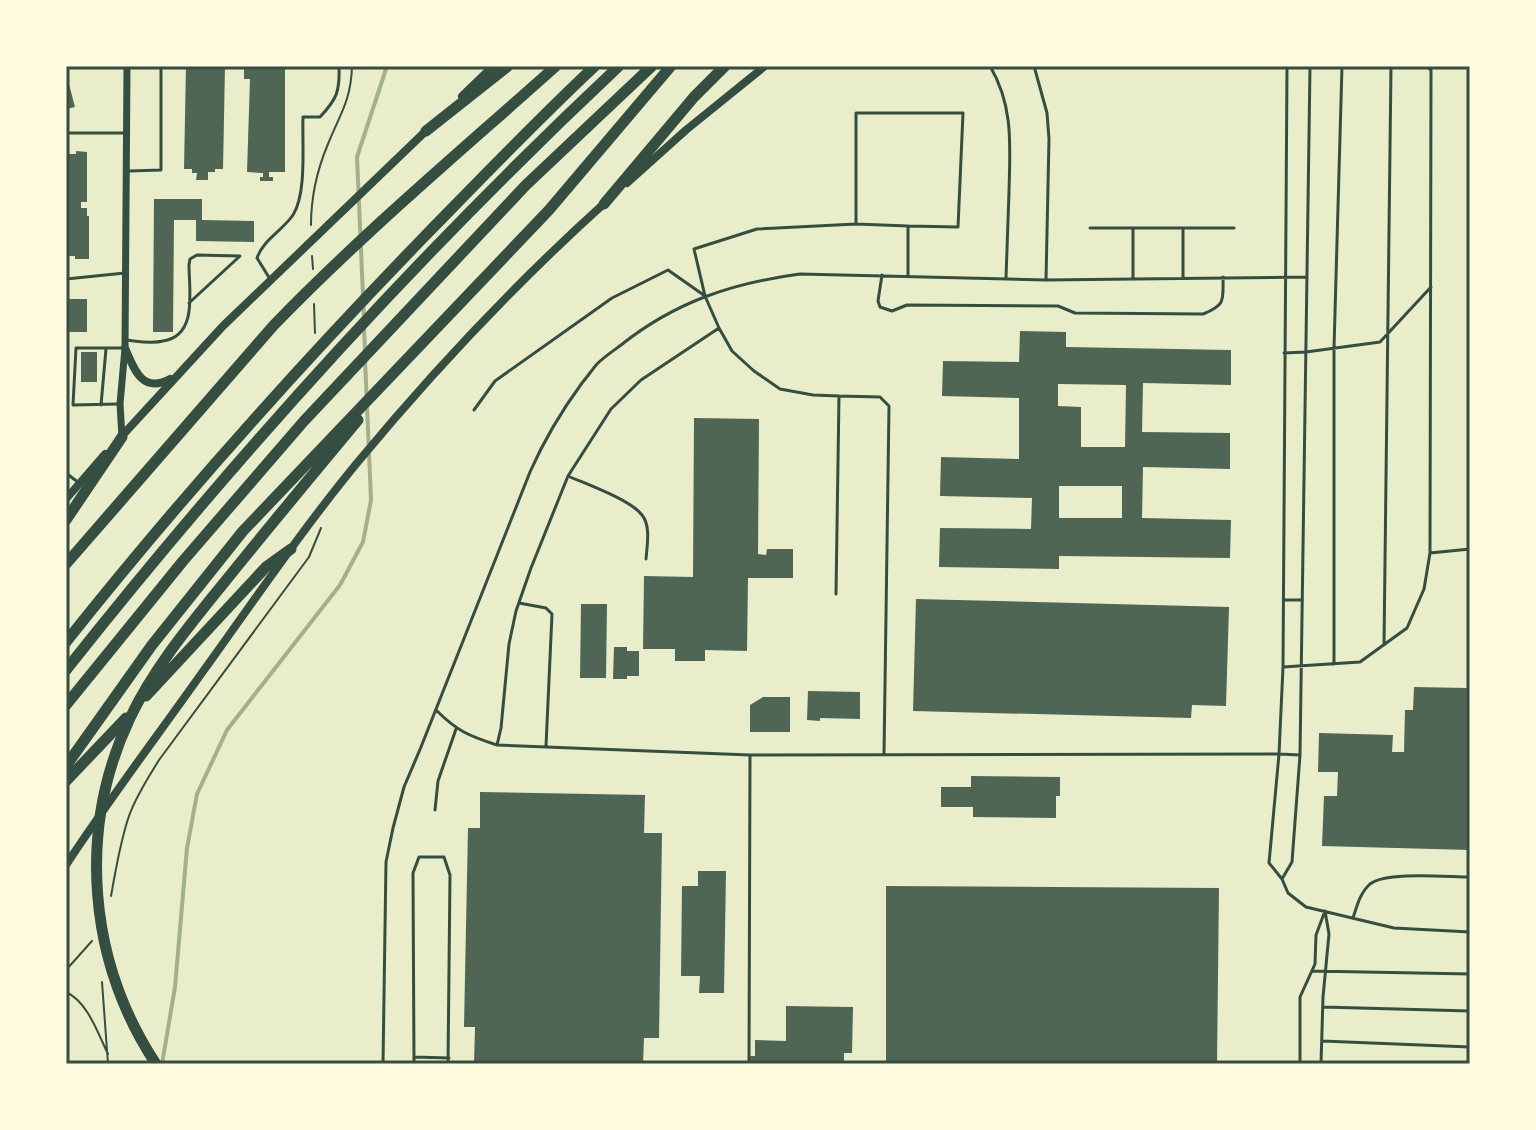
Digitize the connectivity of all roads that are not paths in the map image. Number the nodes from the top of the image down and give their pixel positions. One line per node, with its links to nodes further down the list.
1 (127, 66): 22 (street)
2 (161, 66): 23 (lane)
3 (339, 66): 39 (lane)
4 (493, 66): 20 (main road)
5 (508, 66): 20 (highway)
6 (556, 66): 69 (highway)
7 (595, 66): 74 (highway)
8 (619, 66): 79 (highway)
9 (652, 66): 80 (highway)
10 (671, 66): 49 (highway)
11 (725, 66): 24 (highway)
12 (765, 66): 24 (main road)
13 (990, 66): 40 (lane)
14 (1034, 66): 42 (lane)
15 (1287, 66): 34 (lane)
16 (1310, 66): 36 (lane)
17 (1342, 66): 51 (lane)
18 (1391, 66): 47 (lane)
19 (1426, 66): 43 (lane)
20 (426, 131): 39 (main road)
21 (66, 133): 22 (lane)
22 (127, 133): 23 (street)
23 (126, 171): 31 (street)
24 (604, 204): 65 (main road)
25 (856, 224): 26 (lane); 26 (lane); 44 (lane)
26 (908, 226): 33 (lane)
27 (1090, 228): 28 (lane)
28 (1133, 228): 29 (lane); 41 (lane)
29 (1183, 228): 30 (lane); 37 (lane)
30 (1234, 228)
31 (125, 273): 38 (lane); 48 (street)
32 (882, 275): 33 (lane); 35 (lane); 44 (lane)
33 (908, 276): 40 (lane)
34 (1284, 276): 35 (lane); 36 (lane); 53 (lane)
35 (1223, 277): 37 (lane)
36 (1307, 277): 52 (lane)
37 (1183, 278): 41 (lane)
38 (66, 279)
39 (270, 279): 54 (main road)
40 (1006, 279): 42 (lane)
41 (1133, 279): 42 (lane)
42 (1046, 280)
43 (1431, 287): 47 (lane); 67 (lane)
44 (705, 296): 46 (lane); 58 (lane); 81 (lane)
45 (189, 303): 45 (lane); 48 (lane)
46 (719, 328): 55 (lane); 61 (lane)
47 (1388, 334): 51 (lane); 75 (lane)
48 (125, 344): 50 (lane); 54 (main road); 56 (street)
49 (419, 347): 89 (highway); 107 (highway)
50 (106, 348): 57 (lane); 57 (lane)
51 (1334, 348): 52 (lane); 76 (lane)
52 (1306, 352): 53 (lane); 72 (lane)
53 (1284, 353): 71 (lane)
54 (178, 375): 59 (main road)
55 (839, 396): 70 (lane); 87 (lane)
56 (120, 404): 57 (lane); 59 (street)
57 (101, 405)
58 (474, 410)
59 (122, 437): 62 (main road); 64 (highway)
60 (66, 473): 62 (lane)
61 (568, 476): 68 (lane); 73 (lane)
62 (79, 483): 63 (main road)
63 (66, 499)
64 (66, 520)
65 (291, 549): 90 (highway); 92 (main road)
66 (1470, 549): 67 (lane)
67 (1430, 553): 75 (lane)
68 (646, 559)
69 (66, 564)
70 (836, 594)
71 (1284, 600): 72 (lane); 77 (lane)
72 (1302, 600): 78 (lane)
73 (519, 603): 83 (lane); 84 (lane)
74 (66, 642)
75 (1384, 645): 76 (lane)
76 (1334, 664): 78 (lane)
77 (1283, 667): 78 (lane); 85 (lane)
78 (1301, 667): 88 (lane)
79 (66, 670)
80 (66, 705)
81 (436, 710): 82 (lane); 108 (lane)
82 (456, 729): 83 (lane); 91 (lane)
83 (497, 745): 84 (lane)
84 (546, 747): 86 (lane)
85 (1279, 754): 87 (lane); 88 (lane); 94 (lane)
86 (750, 755): 87 (lane); 111 (lane)
87 (884, 755)
88 (1300, 755): 94 (lane)
89 (66, 766)
90 (66, 781)
91 (435, 810)
92 (66, 865)
93 (1470, 877): 96 (lane)
94 (1282, 879): 95 (lane)
95 (1325, 911): 96 (lane); 98 (lane); 99 (lane)
96 (1353, 918): 97 (lane)
97 (1470, 932)
98 (1312, 971): 99 (lane); 112 (lane)
99 (1326, 971): 100 (lane); 101 (lane)
100 (1470, 974)
101 (1323, 1007): 102 (lane); 103 (lane)
102 (1470, 1011)
103 (1322, 1041): 104 (lane); 113 (lane)
104 (1470, 1047)
105 (414, 1057): 106 (lane); 106 (lane); 109 (lane)
106 (449, 1058): 110 (lane)
107 (156, 1064)
108 (383, 1064)
109 (414, 1064)
110 (448, 1064)
111 (749, 1064)
112 (1300, 1064)
113 (1321, 1064)

